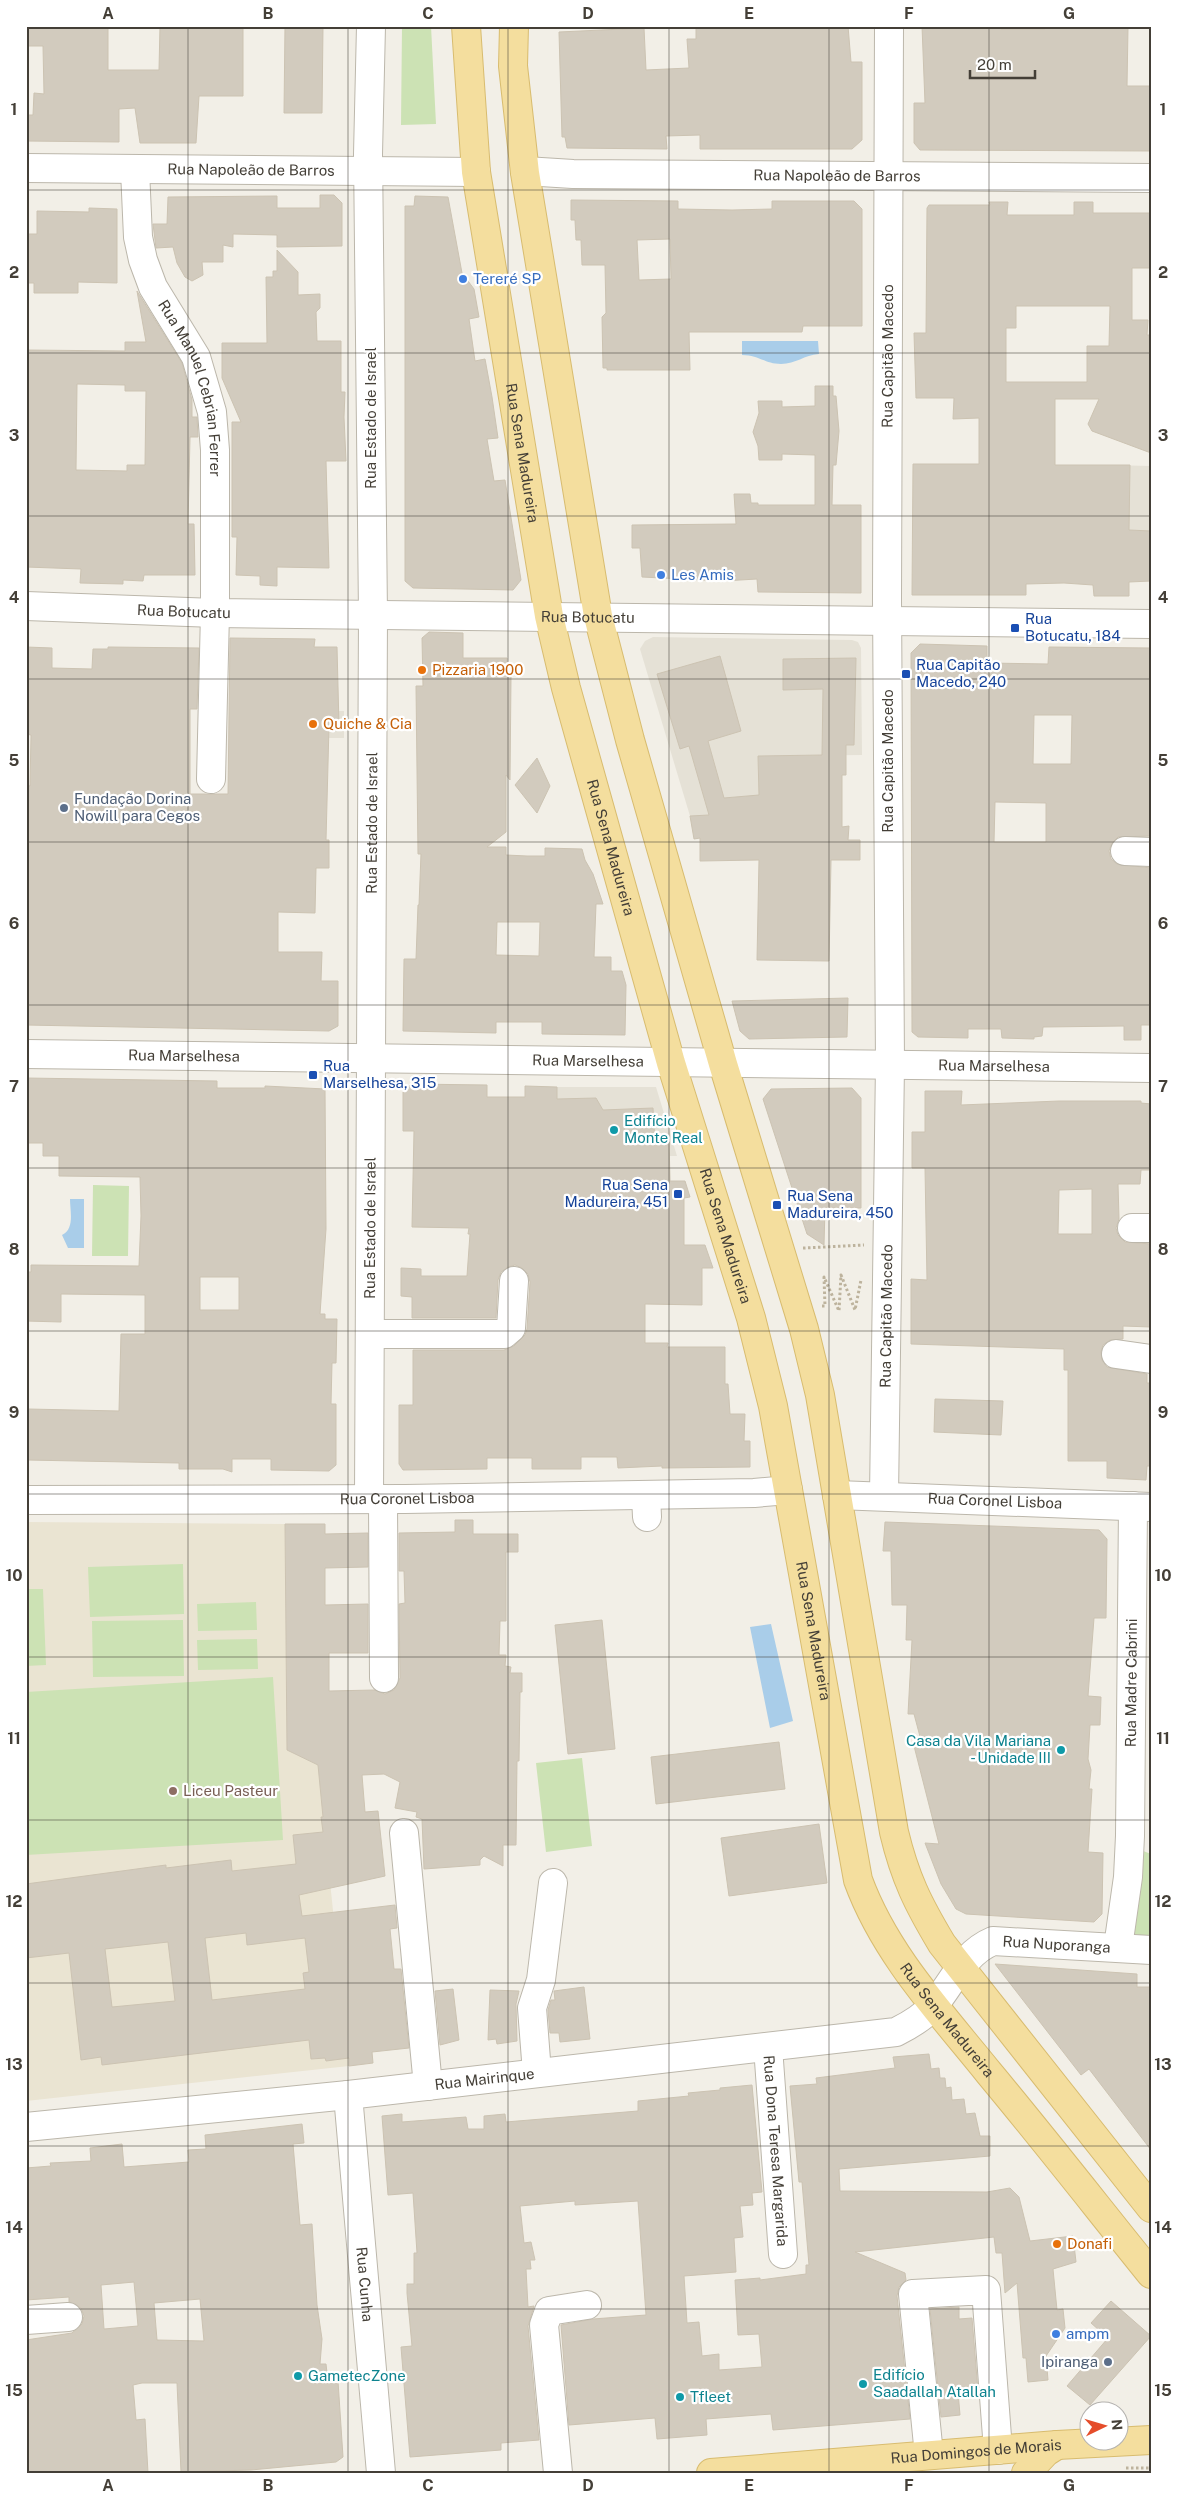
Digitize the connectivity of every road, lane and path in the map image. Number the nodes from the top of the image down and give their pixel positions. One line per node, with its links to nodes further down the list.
1 (371, 26): 9 (street, Rua Estado de Israel)
2 (466, 26): 8 (main road, Rua Sena Madureira)
3 (514, 26): 7 (main road)
4 (890, 26): 10 (street, Rua Capitão Macedo)
5 (26, 168): 6 (street, Rua Napoleão de Barros)
6 (135, 170): 9 (street, Rua Napoleão de Barros); 13 (street, Rua Manuel Cebrian Ferrer)
7 (525, 171): 10 (street, Rua Napoleão de Barros); 16 (main road)
8 (476, 172): 9 (street, Rua Napoleão de Barros); 15 (main road, Rua Sena Madureira)
9 (368, 173): 14 (street, Rua Estado de Israel)
10 (888, 177): 11 (street, Rua Napoleão de Barros); 17 (street, Rua Capitão Macedo)
11 (1151, 178)
12 (26, 606): 13 (street, Rua Botucatu)
13 (214, 613): 14 (street, Rua Botucatu); 19 (street, Rua Manuel Cebrian Ferrer)
14 (373, 615): 15 (street, Rua Botucatu); 21 (street, Rua Estado de Israel)
15 (549, 616): 16 (street, Rua Botucatu); 22 (main road, Rua Sena Madureira)
16 (598, 616): 17 (street, Rua Botucatu); 23 (main road)
17 (887, 621): 18 (street, Rua Botucatu); 24 (street, Rua Capitão Macedo)
18 (1151, 624)
19 (211, 779)
20 (26, 1054): 21 (street, Rua Marselhesa)
21 (371, 1057): 22 (street, Rua Marselhesa); 31 (street, Rua Estado de Israel)
22 (671, 1063): 23 (street, Rua Marselhesa); 34 (main road, Rua Sena Madureira)
23 (723, 1064): 24 (street, Rua Marselhesa); 35 (main road)
24 (890, 1064): 25 (street, Rua Marselhesa); 36 (street, Rua Capitão Macedo)
25 (1151, 1068)
26 (868, 1245): 27 (path)
27 (802, 1248)
28 (862, 1273): 30 (path)
29 (514, 1280): 31 (street)
30 (819, 1306)
31 (370, 1334): 37 (street, Rua Estado de Israel)
32 (1116, 1354): 33 (street)
33 (1151, 1359)
34 (788, 1490): 37 (street, Rua Coronel Lisboa); 47 (main road, Rua Sena Madureira)
35 (837, 1495): 36 (street, Rua Coronel Lisboa); 46 (main road)
36 (884, 1496): 39 (street, Rua Coronel Lisboa)
37 (376, 1499): 38 (street, Rua Coronel Lisboa); 40 (street, Rua Estado de Israel)
38 (26, 1500)
39 (1142, 1506): 42 (street, Rua Madre Cabrini)
40 (384, 1678)
41 (404, 1833): 50 (street)
42 (1140, 1841): 44 (street, Rua Madre Cabrini)
43 (553, 1883): 49 (street)
44 (1118, 1947): 45 (street, Rua Nuporanga); 46 (street, Rua Nuporanga)
45 (1151, 1950)
46 (961, 1966): 47 (street, Rua Nuporanga); 53 (main road)
47 (933, 2006): 48 (street, Rua Mairinque); 55 (main road, Rua Sena Madureira)
48 (768, 2046): 49 (street, Rua Mairinque); 54 (street, Rua Dona Teresa Margarida)
49 (537, 2073): 50 (street, Rua Mairinque)
50 (428, 2086): 51 (street, Rua Mairinque)
51 (348, 2095): 52 (street, Rua Mairinque); 63 (street, Rua Cunha)
52 (26, 2127)
53 (1151, 2208)
54 (783, 2254)
55 (1151, 2274)
56 (587, 2305): 64 (street)
57 (68, 2317): 58 (street)
58 (26, 2320)
59 (1151, 2440): 60 (main road, Rua Domingos de Morais)
60 (1057, 2445): 61 (main road, Rua Domingos de Morais); 66 (main road)
61 (998, 2450): 62 (main road, Rua Domingos de Morais); 62 (street)
62 (929, 2455): 65 (main road, Rua Domingos de Morais)
63 (381, 2473)
64 (558, 2473)
65 (711, 2473)
66 (1026, 2473)

